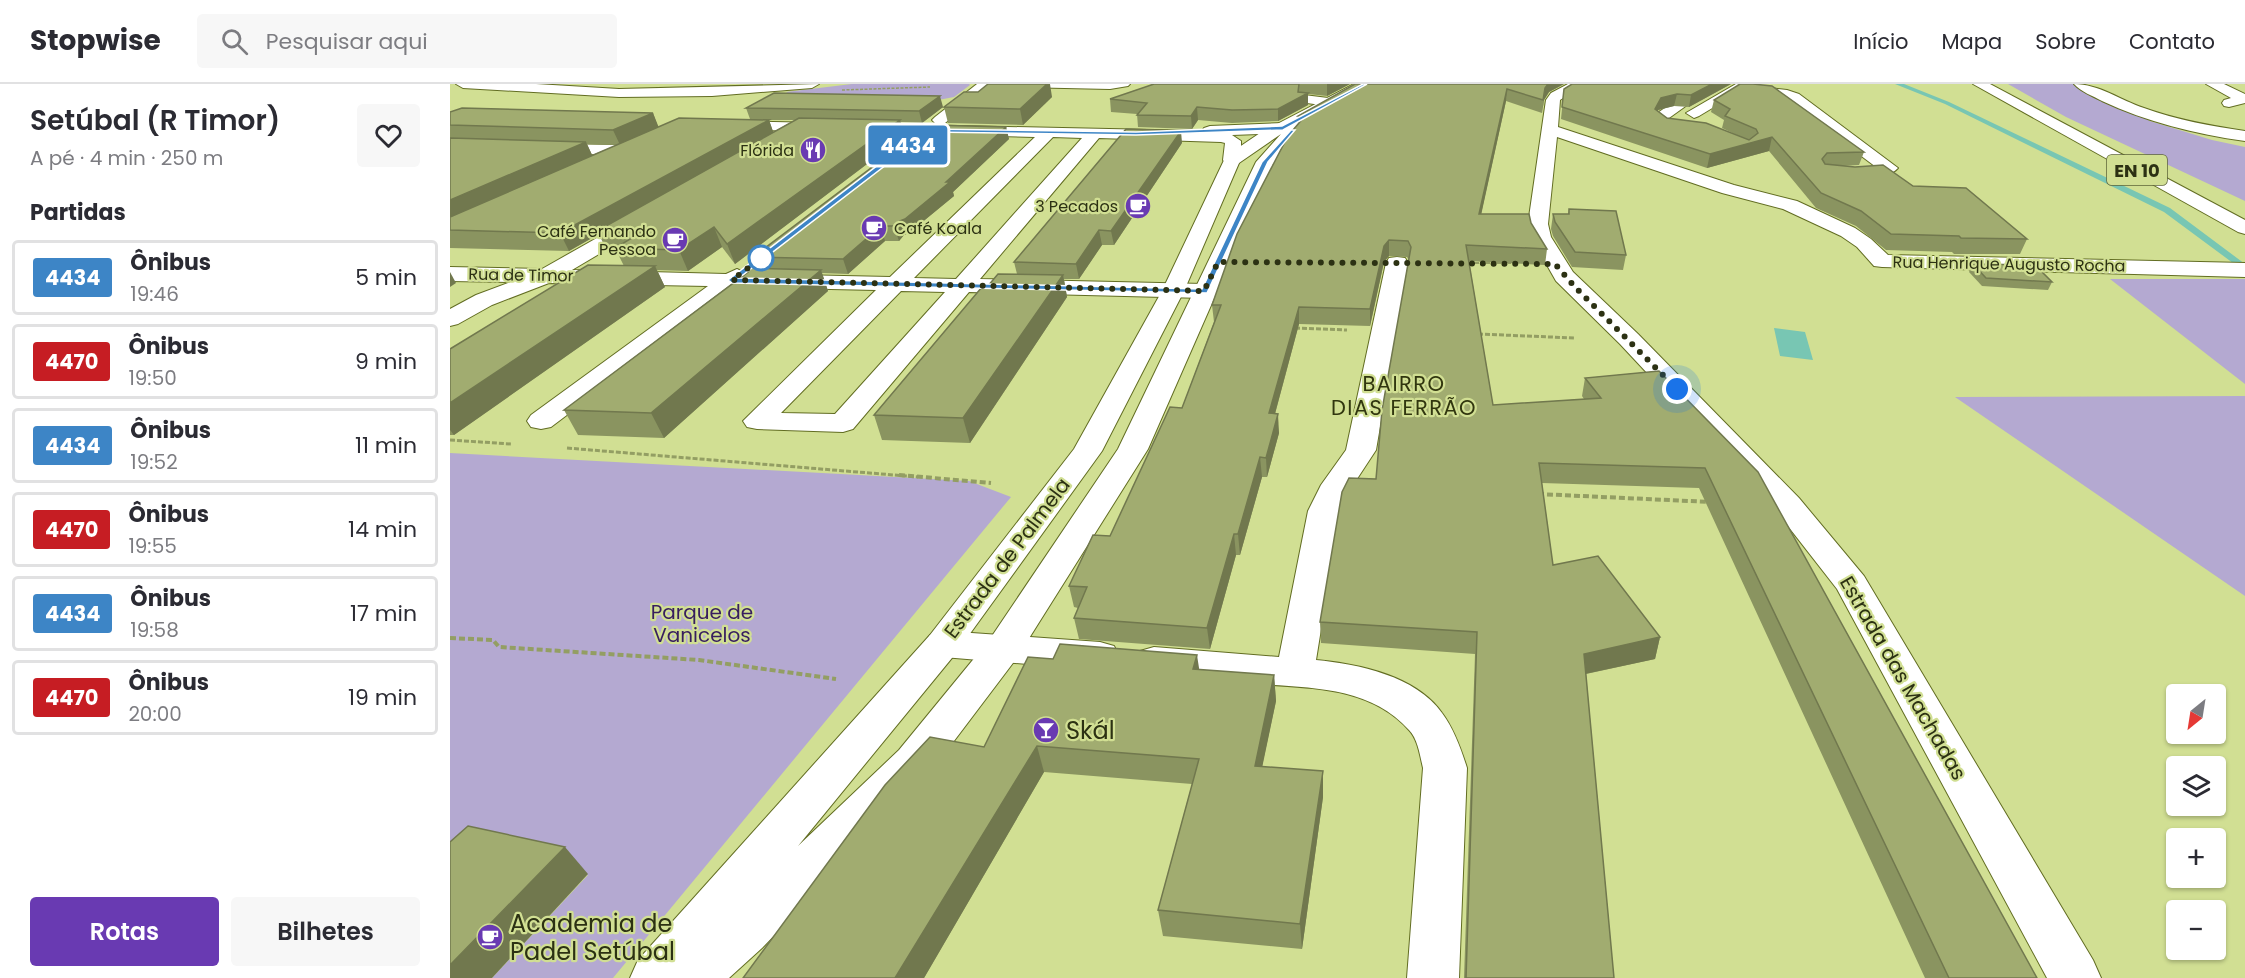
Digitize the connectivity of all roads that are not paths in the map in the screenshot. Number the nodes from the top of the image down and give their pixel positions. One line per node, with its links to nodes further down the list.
1 (463, 84): 4 (street)
2 (586, 84): 3 (street)
3 (723, 84)
4 (812, 84)
5 (986, 84): 22 (street)
6 (1019, 84): 7 (lane)
7 (1124, 84)
8 (1365, 84): 17 (street, Estrada de Palmela)
9 (1578, 84): 23 (street, Estrada das Machadas)
10 (1709, 84): 19 (street)
11 (1980, 84): 16 (street, EN 10)
12 (2081, 84): 27 (street)
13 (2213, 84): 15 (street)
14 (1963, 88): 16 (street, EN 10)
15 (2229, 102)
16 (2028, 111): 39 (street, EN 10)
17 (1298, 114): 26 (street); 32 (street, Estrada de Palmela); 48 (street, Estrada de Palmela)
18 (1715, 120): 19 (street)
19 (1688, 124): 35 (street)
20 (705, 125): 21 (street)
21 (800, 128): 22 (street); 29 (street)
22 (927, 130): 24 (street); 30 (street)
23 (1550, 130): 42 (street, Rua Henrique Augusto Rocha); 57 (street, Estrada das Machadas)
24 (1049, 132): 25 (street); 36 (street)
25 (1095, 133): 26 (street); 37 (street)
26 (1136, 134): 32 (street)
27 (2245, 136)
28 (644, 141): 33 (street)
29 (770, 145)
30 (904, 148)
31 (532, 149): 33 (street)
32 (1231, 149): 48 (street, Estrada de Palmela)
33 (581, 160): 34 (street)
34 (547, 165)
35 (1829, 174)
36 (991, 189): 37 (street); 46 (street)
37 (1044, 191): 47 (street)
38 (659, 211): 44 (street)
39 (2245, 228)
40 (755, 263): 45 (street)
41 (1397, 263): 53 (street)
42 (2245, 270)
43 (450, 274): 44 (street, Rua de Timor)
44 (547, 276): 45 (street, Rua de Timor); 49 (street)
45 (732, 280): 46 (street, Rua de Timor); 50 (street)
46 (895, 284): 47 (street, Rua de Timor); 47 (street)
47 (960, 286): 48 (street, Rua de Timor)
48 (1189, 291): 51 (street, Estrada de Palmela); 52 (street, Estrada de Palmela)
49 (454, 329)
50 (541, 421)
51 (943, 644): 52 (street); 54 (street, Estrada de Palmela)
52 (1003, 648): 53 (street); 55 (street, Estrada de Palmela)
53 (1295, 672): 56 (street)
54 (656, 978)
55 (691, 978)
56 (1433, 978)
57 (2075, 978)

